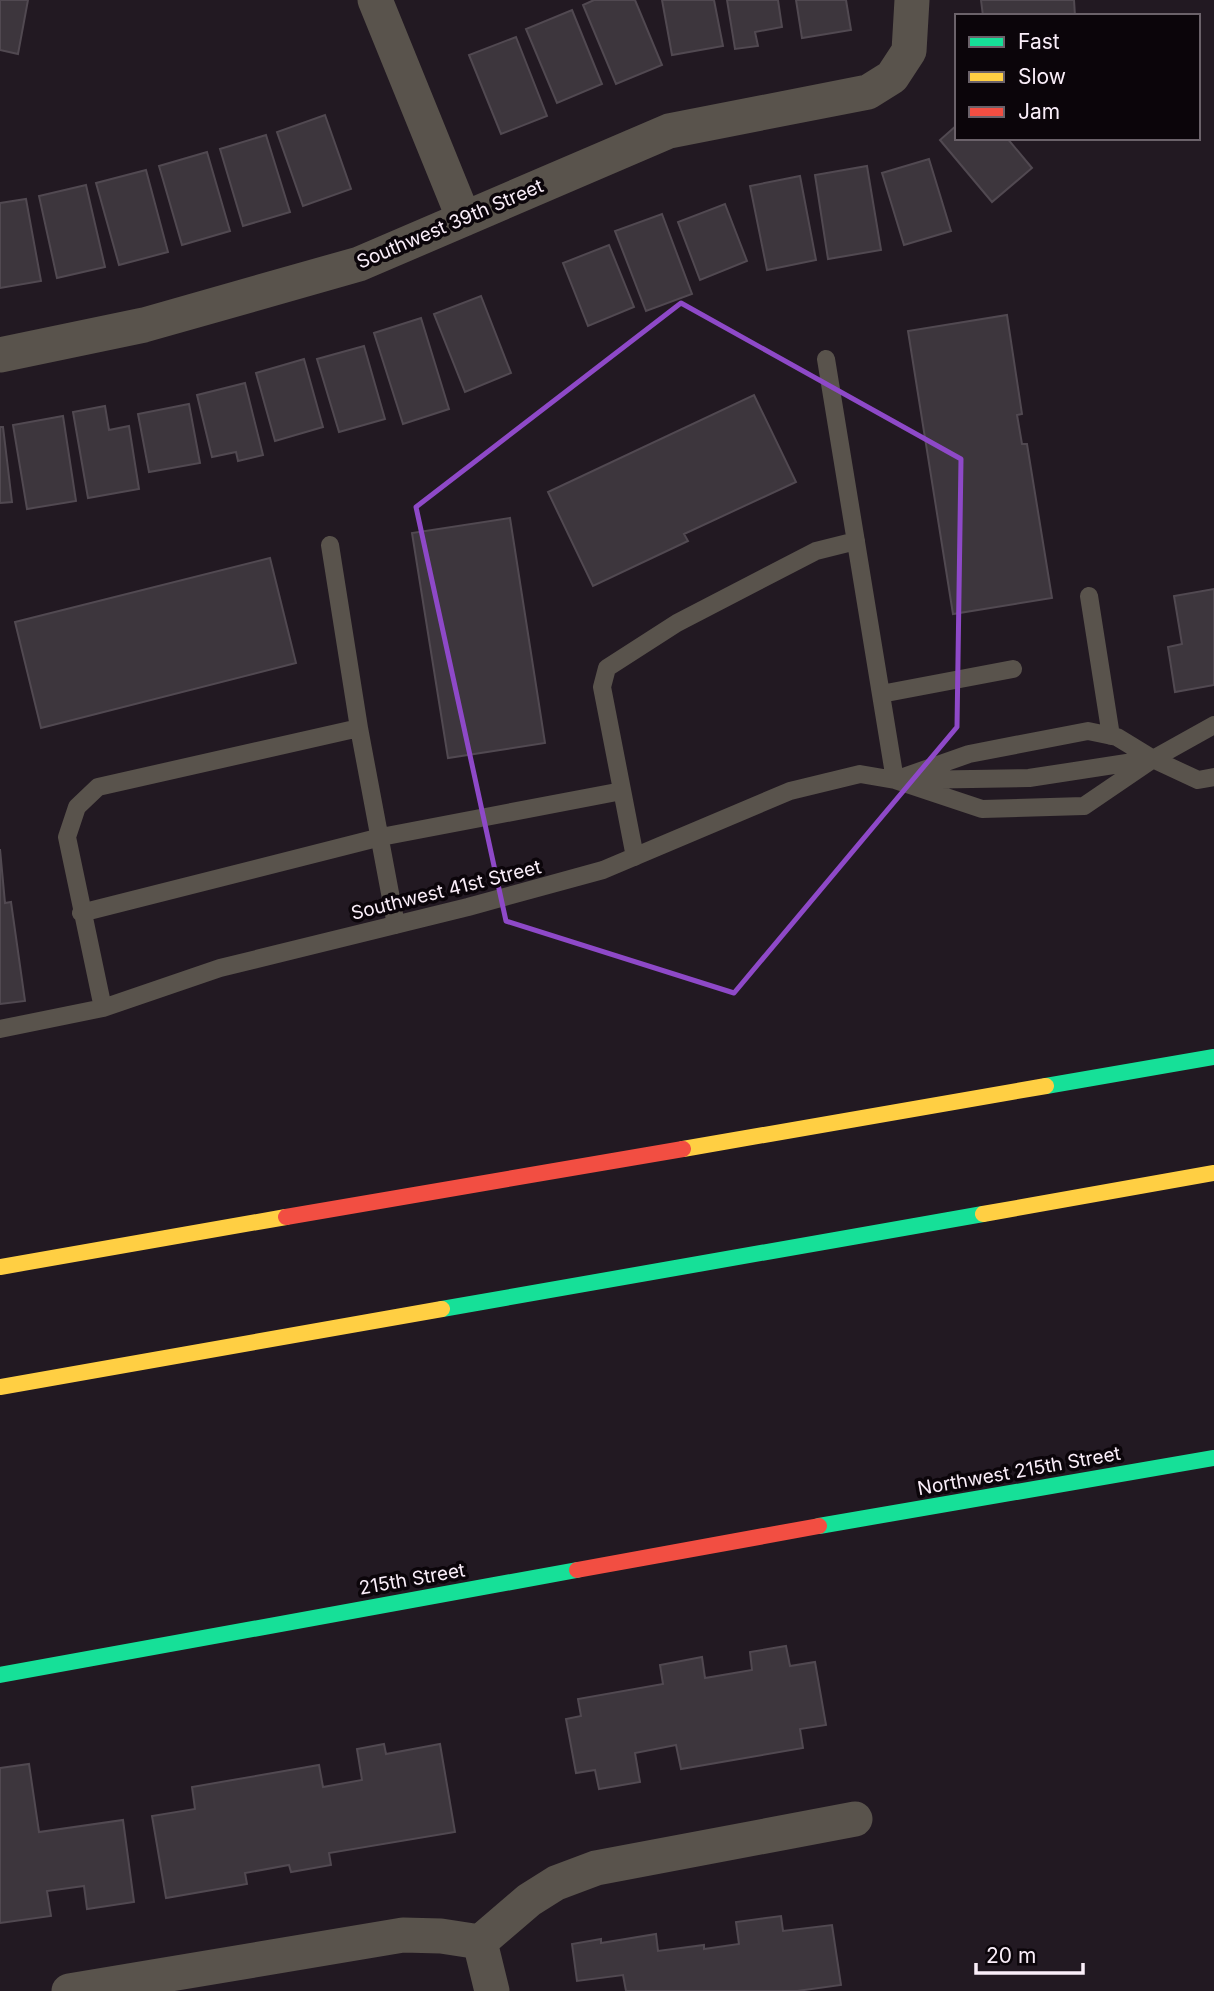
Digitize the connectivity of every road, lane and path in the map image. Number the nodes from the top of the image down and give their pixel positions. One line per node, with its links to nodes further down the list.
1 (375, 0): 3 (street)
2 (912, 0): 3 (street, Southwest 39th Street)
3 (464, 219): 4 (street, Southwest 39th Street)
4 (0, 355)
5 (826, 359): 6 (lane)
6 (856, 541): 10 (lane); 17 (lane)
7 (330, 545): 12 (lane)
8 (1089, 596): 13 (lane)
9 (1013, 669): 10 (lane)
10 (881, 694): 16 (lane)
11 (1214, 725): 14 (lane)
12 (359, 728): 18 (lane); 20 (lane)
13 (1111, 736): 14 (lane, Southwest 41st Street); 16 (lane, Southwest 41st Street)
14 (1153, 759): 15 (lane, Southwest 41st Street); 16 (lane, Southwest 41st Street); 16 (lane, Southwest 41st Street)
15 (1214, 777)
16 (895, 780): 19 (lane, Southwest 41st Street)
17 (622, 791): 18 (lane); 19 (lane)
18 (381, 837): 20 (lane); 21 (lane)
19 (635, 857): 21 (lane, Southwest 41st Street)
20 (81, 914): 22 (lane)
21 (396, 925): 22 (lane, Southwest 41st Street)
22 (103, 1008): 23 (lane, Southwest 41st Street)
23 (0, 1030)
24 (1214, 1057): 26 (main road)
25 (1214, 1173): 27 (main road)
26 (0, 1267)
27 (0, 1387)
28 (1214, 1458): 29 (main road, Northwest 215th Street)
29 (831, 1524): 30 (main road, 215th Street)
30 (0, 1675)
31 (855, 1819): 32 (street)
32 (480, 1942): 33 (street); 34 (street)
33 (69, 1991)
34 (492, 1991)

